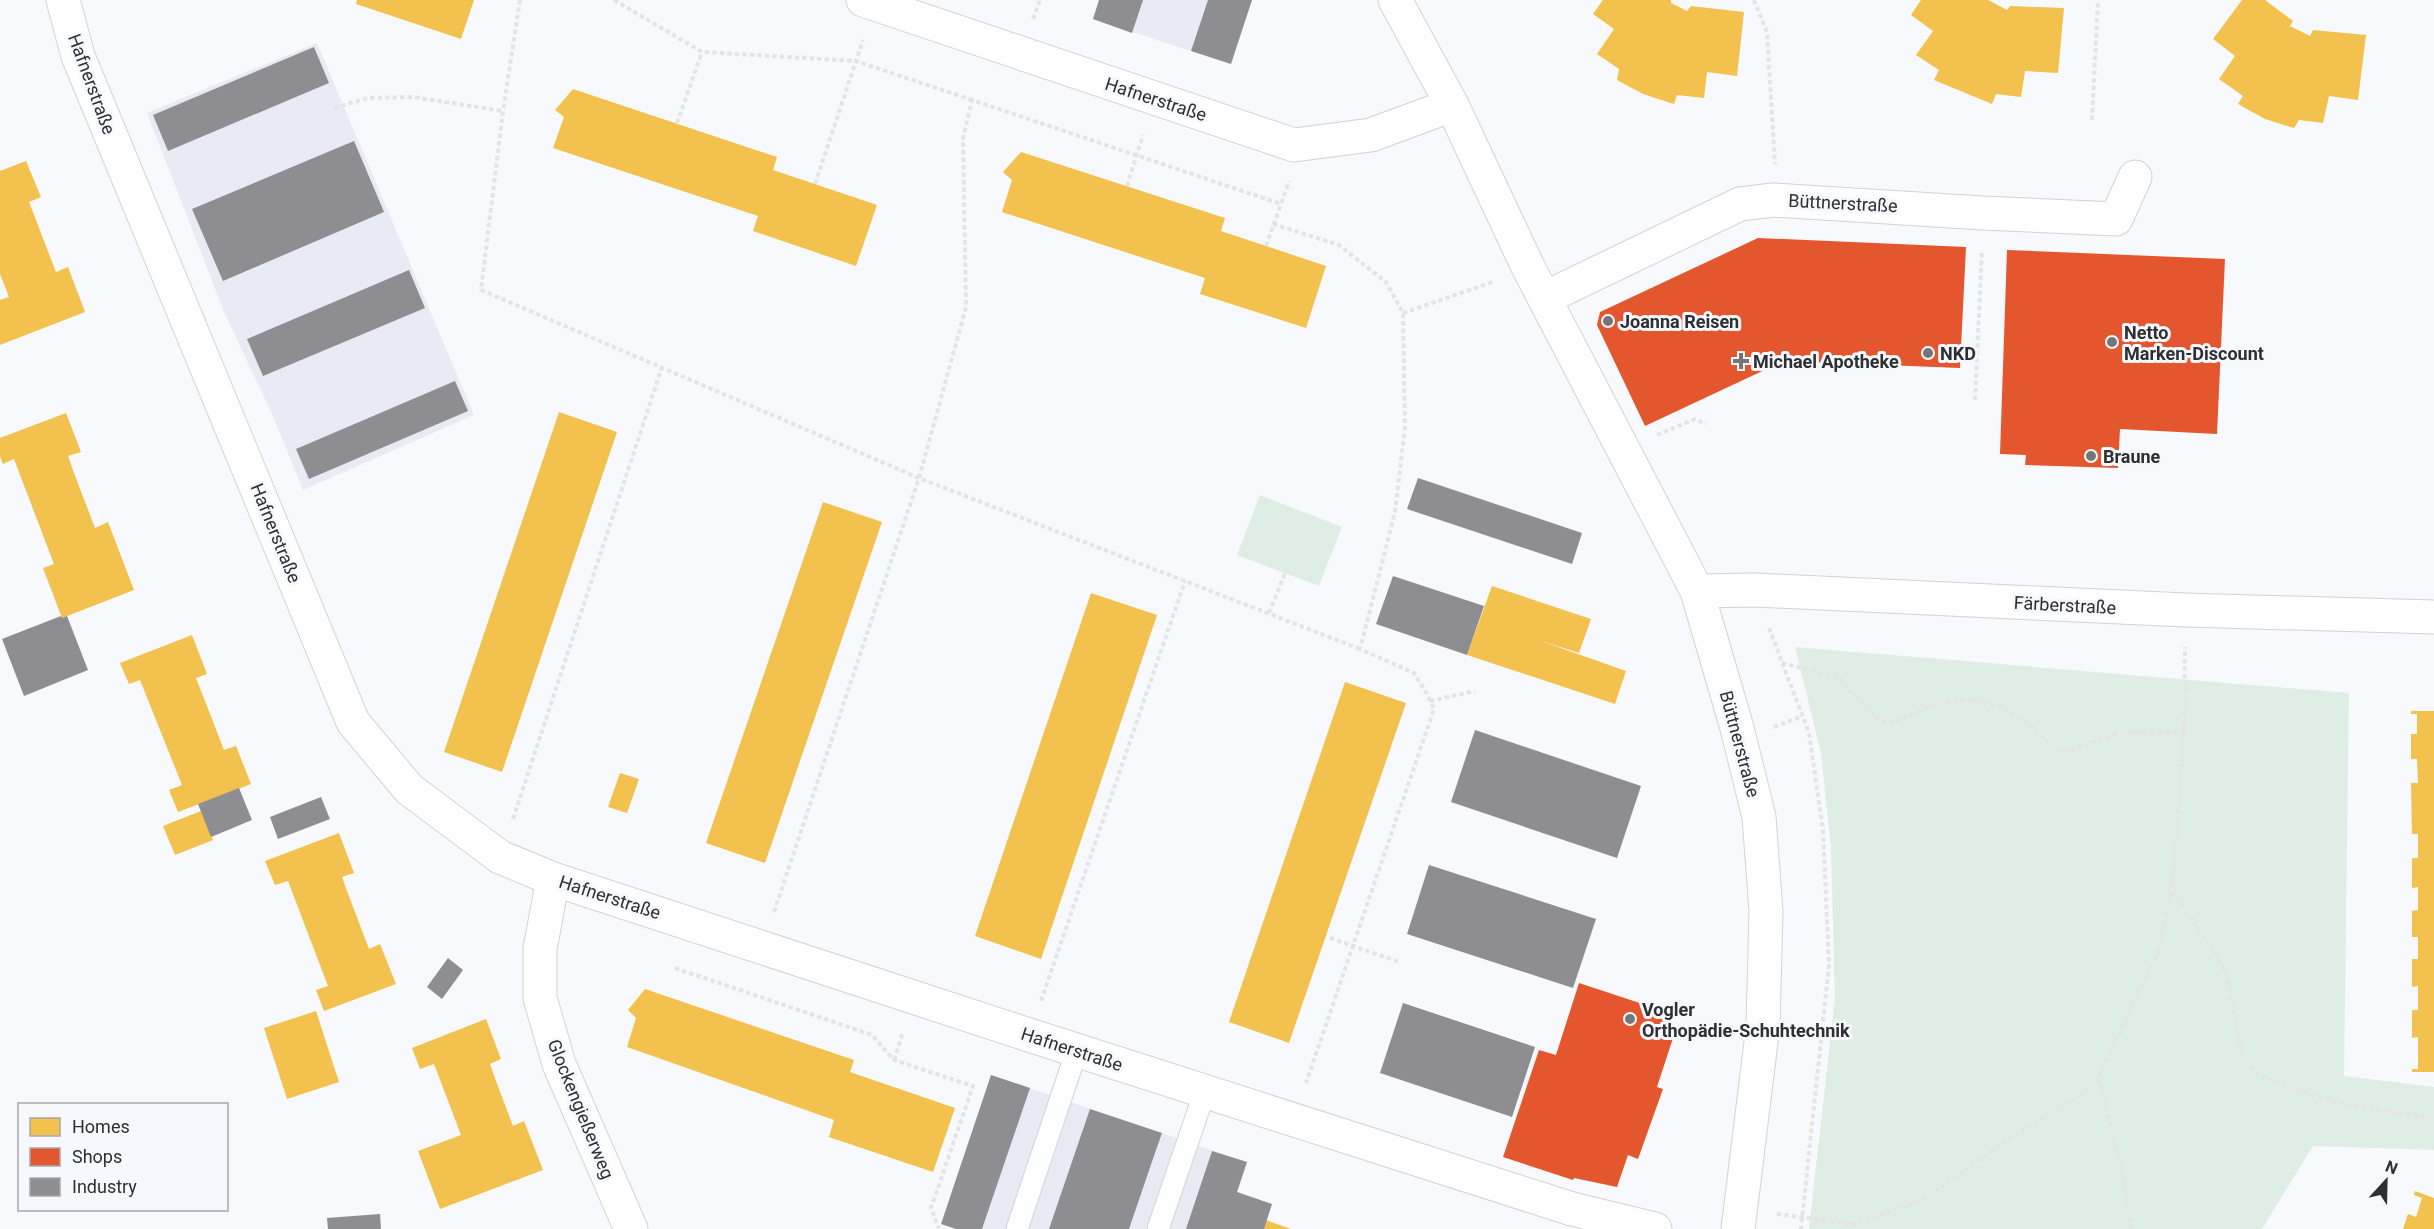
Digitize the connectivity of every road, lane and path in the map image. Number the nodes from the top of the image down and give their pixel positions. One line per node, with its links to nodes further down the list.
1 (63, 0): 46 (street, Hafnerstraße)
2 (520, 0): 13 (path)
3 (614, 0): 8 (path)
4 (1395, 0): 11 (street, Büttnerstraße)
5 (1754, 0): 17 (path)
6 (2098, 0): 14 (path)
7 (870, 2): 9 (path); 16 (street, Hafnerstraße)
8 (702, 52): 9 (path); 15 (path)
9 (856, 61): 10 (path); 20 (path)
10 (972, 100): 18 (path); 33 (path)
11 (1452, 105): 16 (street, Hafnerstraße); 26 (street, Büttnerstraße)
12 (334, 108): 13 (path)
13 (503, 111): 29 (path)
14 (2092, 120)
15 (677, 123)
16 (1302, 144): 22 (path)
17 (1775, 150)
18 (1136, 156): 21 (path); 22 (path)
19 (2135, 177): 23 (street, Büttnerstraße)
20 (815, 184)
21 (1126, 186)
22 (1281, 204): 24 (path)
23 (1983, 213): 27 (street, Büttnerstraße); 30 (path)
24 (1273, 224): 25 (path); 28 (path)
25 (1266, 246)
26 (1528, 267): 27 (street, Büttnerstraße); 28 (path)
27 (1545, 298): 32 (street, Büttnerstraße)
28 (1403, 313): 41 (path)
29 (662, 368): 33 (path); 46 (path)
30 (1975, 400)
31 (1706, 424): 32 (path)
32 (1623, 449): 37 (street, Büttnerstraße)
33 (919, 478): 35 (path); 51 (path)
34 (1285, 573): 39 (path)
35 (1185, 581): 39 (path); 54 (path)
36 (1755, 590): 37 (street, Färberstraße); 38 (street, Färberstraße); 42 (path)
37 (1697, 591): 60 (street, Büttnerstraße)
38 (2184, 610): 40 (street, Färberstraße); 45 (path)
39 (1269, 614): 41 (path)
40 (2434, 617)
41 (1360, 649): 44 (path)
42 (1782, 663): 45 (path); 61 (path)
43 (1475, 692): 44 (path)
44 (1430, 701): 50 (path)
45 (2184, 732): 48 (path)
46 (500, 857): 47 (street, Hafnerstraße)
47 (553, 879): 51 (street, Hafnerstraße); 62 (street, Glockengießerweg)
48 (2172, 891): 56 (path); 58 (path)
49 (1330, 938): 50 (path)
50 (1353, 946): 52 (path); 59 (path)
51 (762, 947): 54 (street, Hafnerstraße)
52 (1399, 962)
53 (675, 968): 63 (path)
54 (1029, 1035): 55 (street, Hafnerstraße)
55 (1077, 1050): 57 (street, Hafnerstraße); 64 (lane)
56 (2098, 1077): 61 (path); 68 (path)
57 (1205, 1091): 59 (street, Hafnerstraße); 65 (lane)
58 (2434, 1118)
59 (1294, 1119): 66 (street, Hafnerstraße)
60 (1739, 1218): 61 (path)
61 (1803, 1218): 67 (path)
62 (631, 1229)
63 (939, 1229)
64 (1017, 1229)
65 (1158, 1229)
66 (1655, 1229)
67 (1802, 1229)
68 (2131, 1229)

